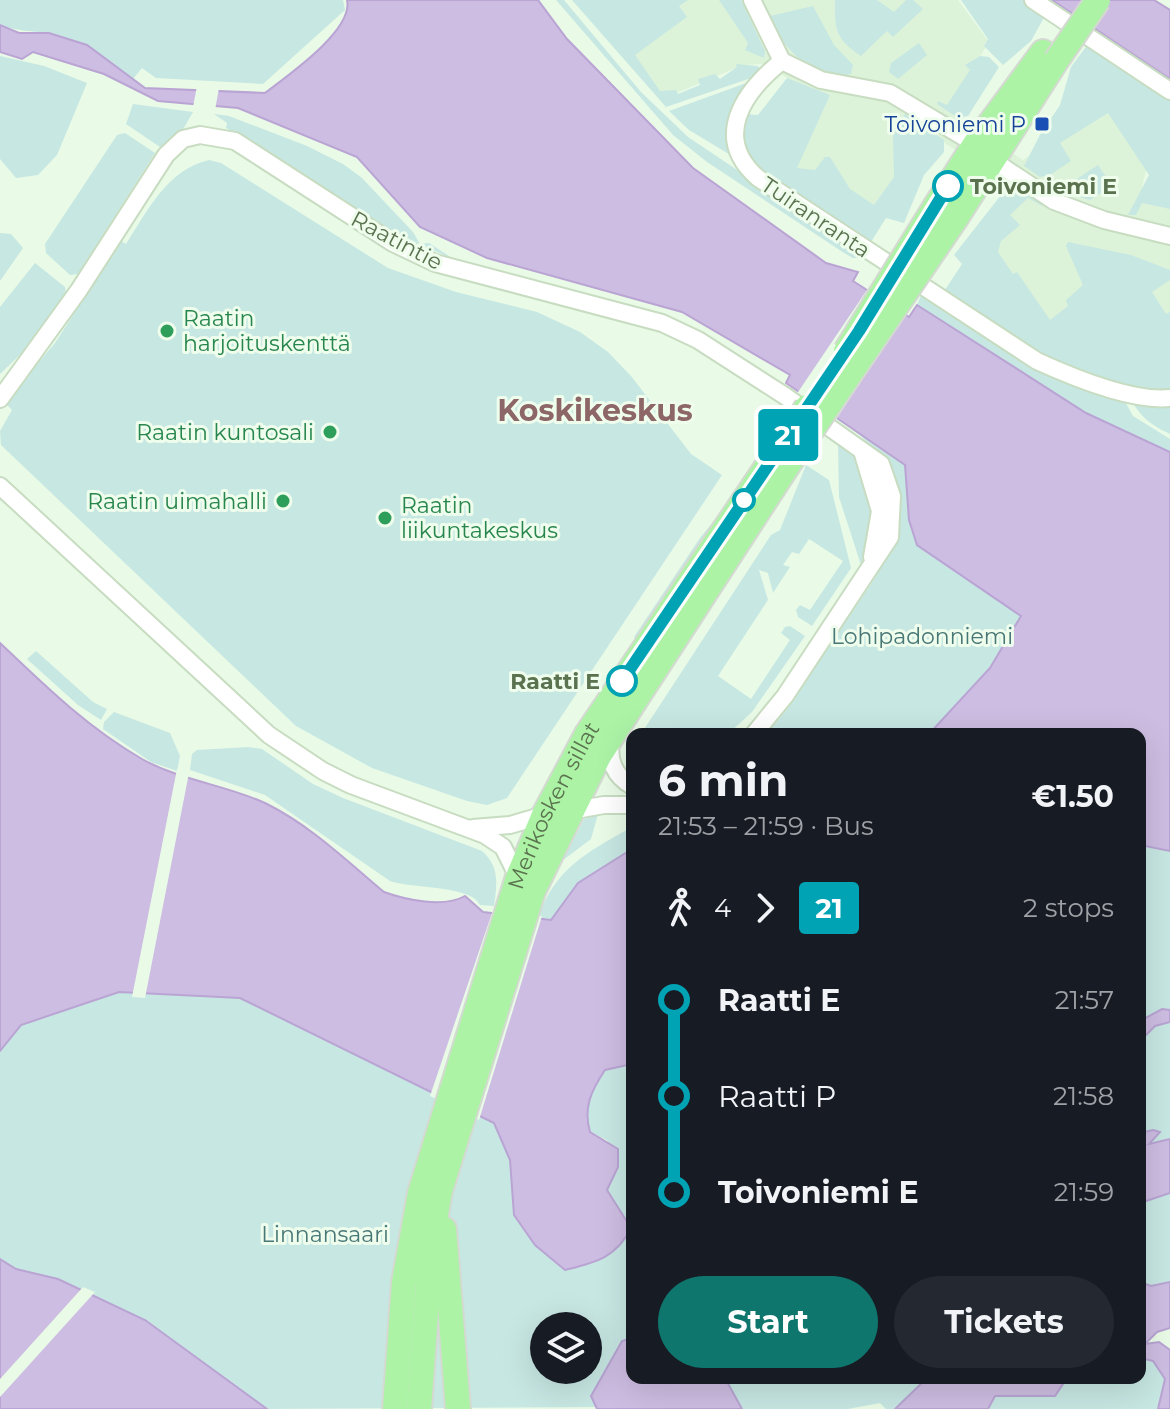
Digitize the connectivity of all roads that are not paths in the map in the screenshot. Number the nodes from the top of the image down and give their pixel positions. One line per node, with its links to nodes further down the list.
1 (752, 0): 6 (street)
2 (1033, 0): 7 (street)
3 (1077, 0): 5 (main road, Merikosken sillat)
4 (1098, 0): 5 (main road, Merikosken sillat, bridge)
5 (1049, 56): 8 (main road, Merikosken sillat); 9 (main road, Merikosken sillat)
6 (782, 61): 8 (street); 14 (street, Tuiranranta)
7 (1170, 91)
8 (975, 144): 10 (main road, Merikosken sillat)
9 (994, 161): 10 (main road, Merikosken sillat); 11 (street)
10 (946, 212): 16 (main road, Merikosken sillat, bridge)
11 (1170, 236)
12 (26, 363): 13 (street, Raatintie); 15 (street, Raatintie); 19 (street, Raatintie)
13 (0, 382)
14 (1170, 398)
15 (0, 399)
16 (783, 457): 20 (main road, Merikosken sillat); 24 (main road, Merikosken sillat)
17 (0, 474): 18 (street)
18 (5, 489): 25 (street)
19 (759, 728)
20 (615, 731): 21 (street); 23 (main road, Merikosken sillat)
21 (626, 779)
22 (626, 805): 23 (street)
23 (570, 811): 26 (main road, Merikosken sillat)
24 (544, 815): 25 (street); 26 (main road, Merikosken sillat)
25 (468, 828): 26 (street)
26 (522, 884): 27 (main road, Merikosken sillat)
27 (437, 1177): 28 (main road, Merikosken sillat); 29 (main road, Merikosken sillat); 30 (main road)
28 (395, 1409)
29 (419, 1409)
30 (458, 1409)

